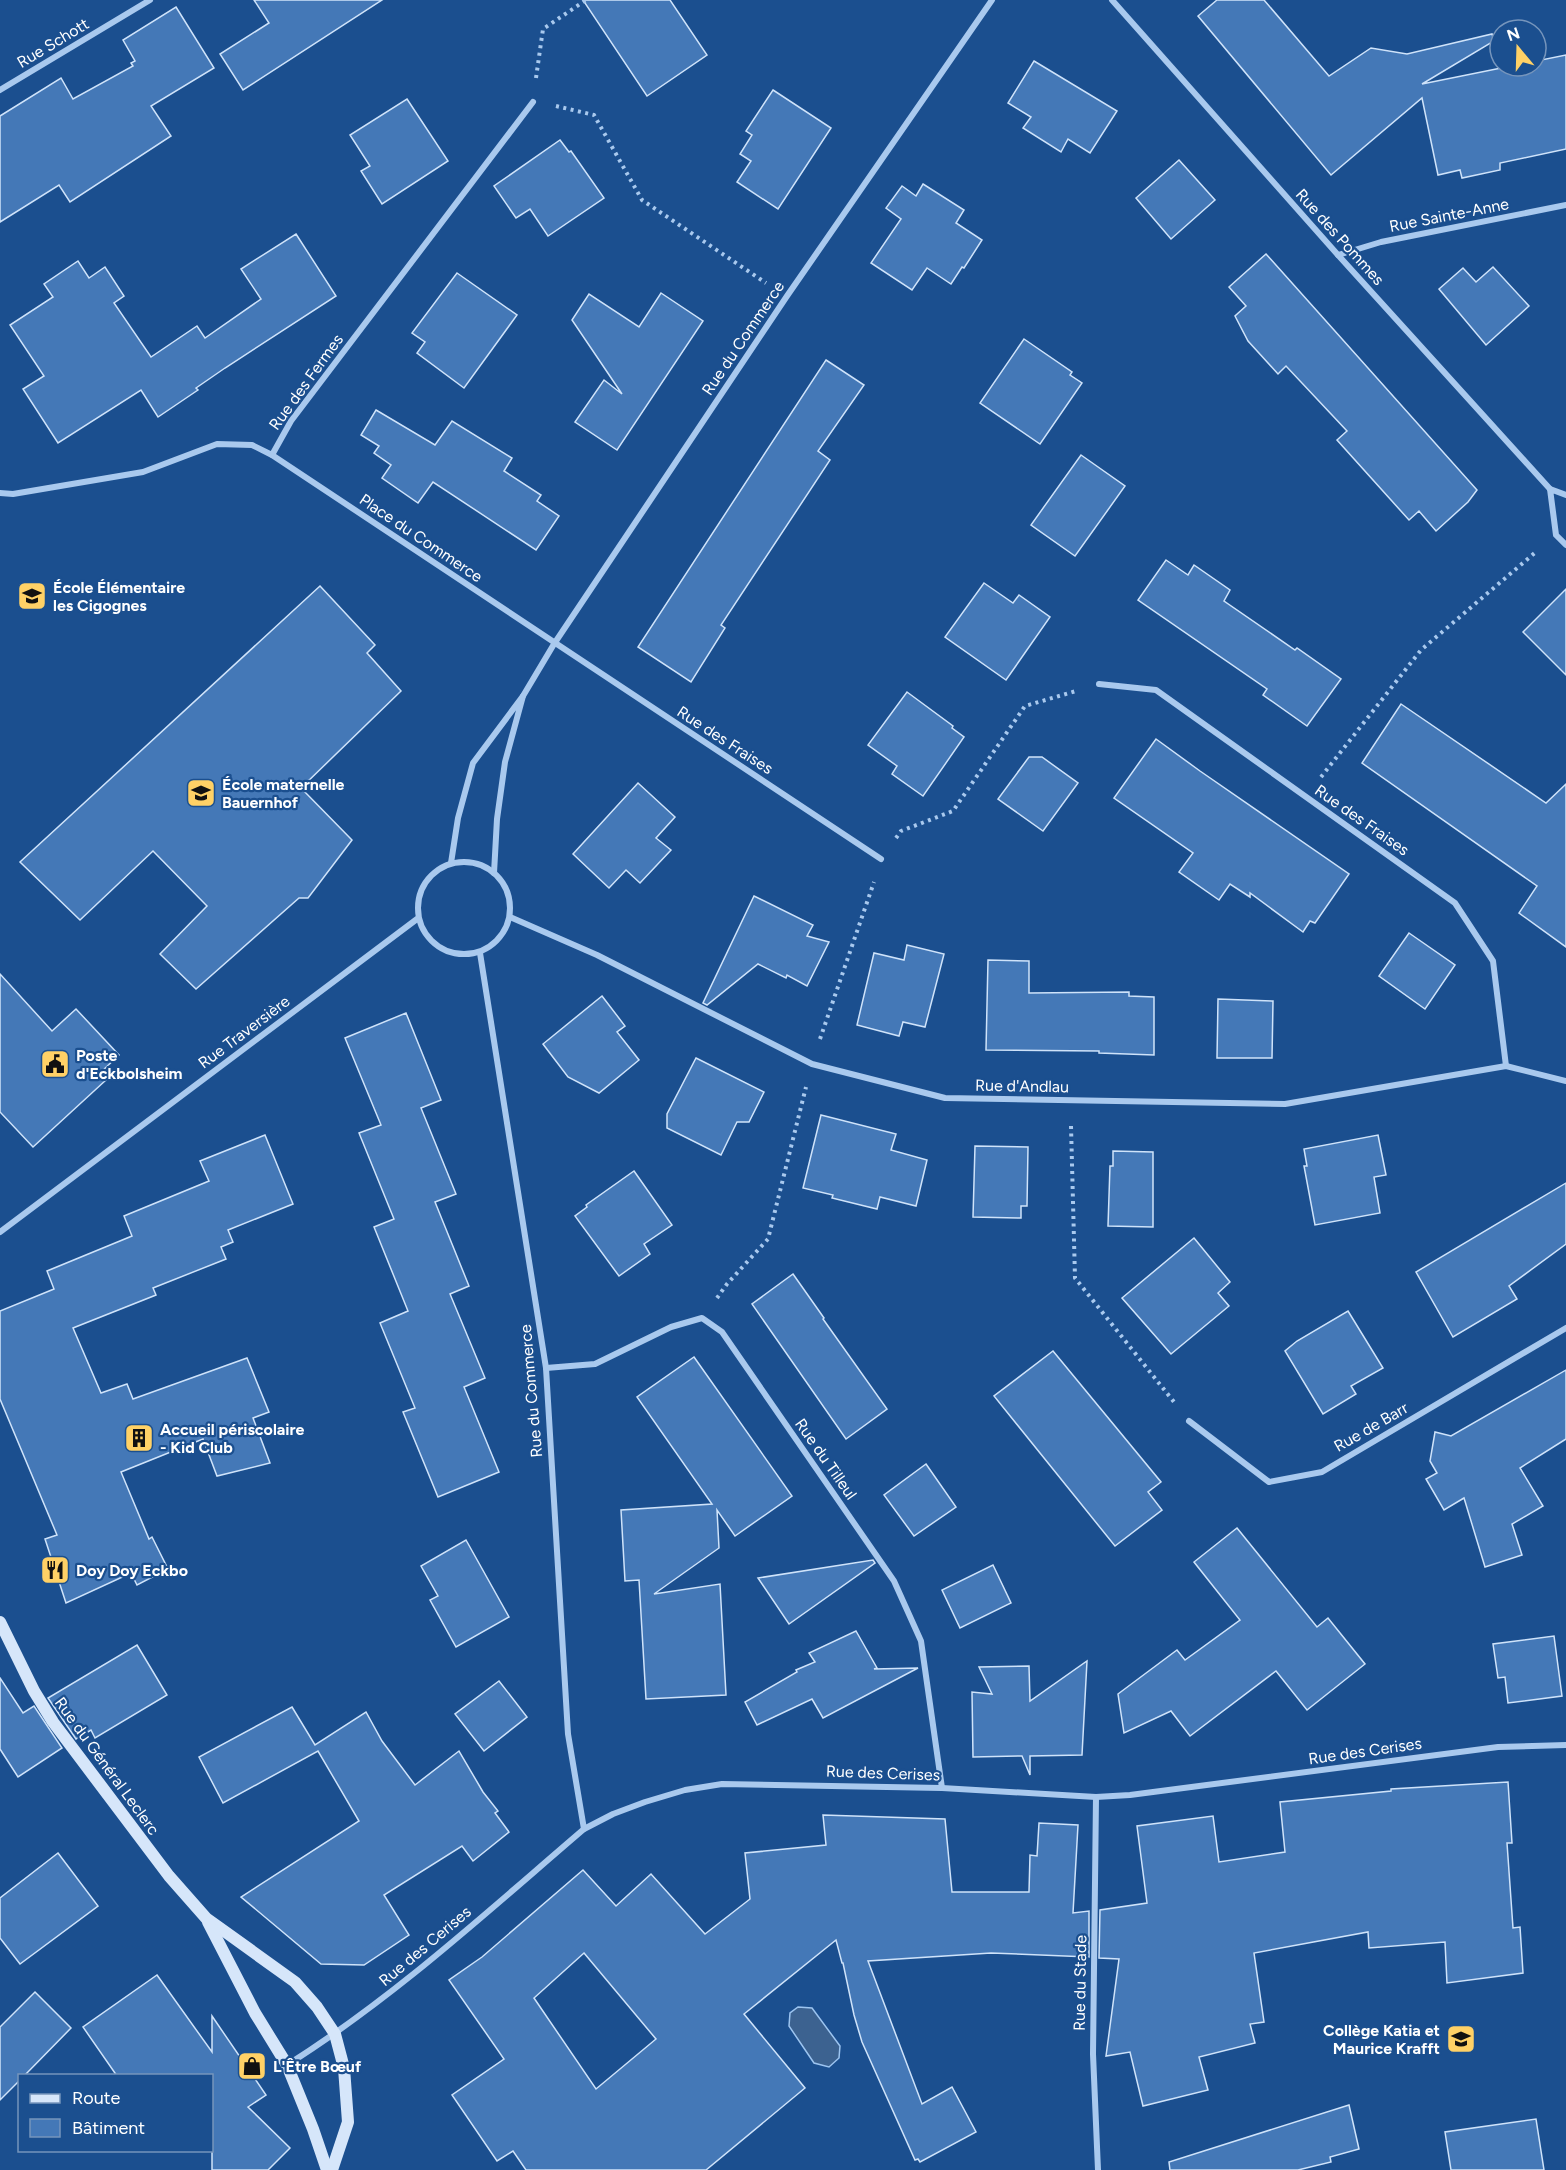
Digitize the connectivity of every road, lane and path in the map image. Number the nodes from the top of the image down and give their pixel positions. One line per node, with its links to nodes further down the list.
1 (150, 0): 5 (street, Rue Schott)
2 (586, 0): 6 (path)
3 (992, 0): 9 (street, Rue du Commerce)
4 (1112, 0): 8 (street, Rue des Pommes)
5 (0, 90)
6 (533, 102): 9 (path); 10 (street, Rue des Fermes)
7 (1566, 205): 8 (street, Rue Sainte-Anne)
8 (1338, 255): 11 (street, Rue des Pommes)
9 (787, 296): 16 (street, Rue du Commerce)
10 (272, 455): 12 (street, Rue des Fermes); 16 (street, Place du Commerce)
11 (1551, 489): 13 (street, Rue des Pommes); 14 (street)
12 (0, 493)
13 (1566, 495)
14 (1556, 535): 15 (street); 19 (path)
15 (1566, 544)
16 (554, 644): 18 (street, Rue du Commerce); 20 (street, Rue des Fraises)
17 (1099, 684): 19 (street, Rue des Fraises); 20 (path)
18 (523, 696): 21 (street, Rue du Commerce); 22 (street, Rue du Commerce)
19 (1305, 796): 27 (street, Rue des Fraises)
20 (881, 859): 26 (path)
21 (451, 863): 22 (street); 24 (street)
22 (494, 873): 23 (street)
23 (510, 917): 25 (street); 26 (street, Rue d'Andlau)
24 (417, 918): 25 (street); 30 (street, Rue Traversière)
25 (480, 952): 33 (street, Rue du Commerce)
26 (812, 1064): 29 (street, Rue d'Andlau); 31 (path)
27 (1506, 1066): 28 (street, Rue d'Andlau); 29 (street, Rue d'Andlau)
28 (1566, 1081)
29 (1071, 1101): 34 (path)
30 (0, 1232)
31 (702, 1318): 33 (street); 37 (street, Rue du Tilleul)
32 (1566, 1328): 34 (street, Rue de Barr)
33 (546, 1368): 39 (street, Rue du Commerce)
34 (1189, 1421)
35 (1, 1628): 40 (main road, Rue du Général Leclerc)
36 (1566, 1745): 38 (street, Rue des Cerises)
37 (942, 1788): 38 (street, Rue des Cerises); 39 (street, Rue des Cerises)
38 (1096, 1797): 45 (street, Rue du Stade)
39 (584, 1829): 41 (street, Rue des Cerises)
40 (206, 1918): 41 (main road, Rue du Général Leclerc); 42 (main road, Rue du Général Leclerc)
41 (335, 2034): 42 (street, Rue des Cerises); 44 (main road, Rue du Général Leclerc)
42 (287, 2064): 43 (main road, Rue du Général Leclerc)
43 (327, 2170)
44 (332, 2170)
45 (1098, 2170)

